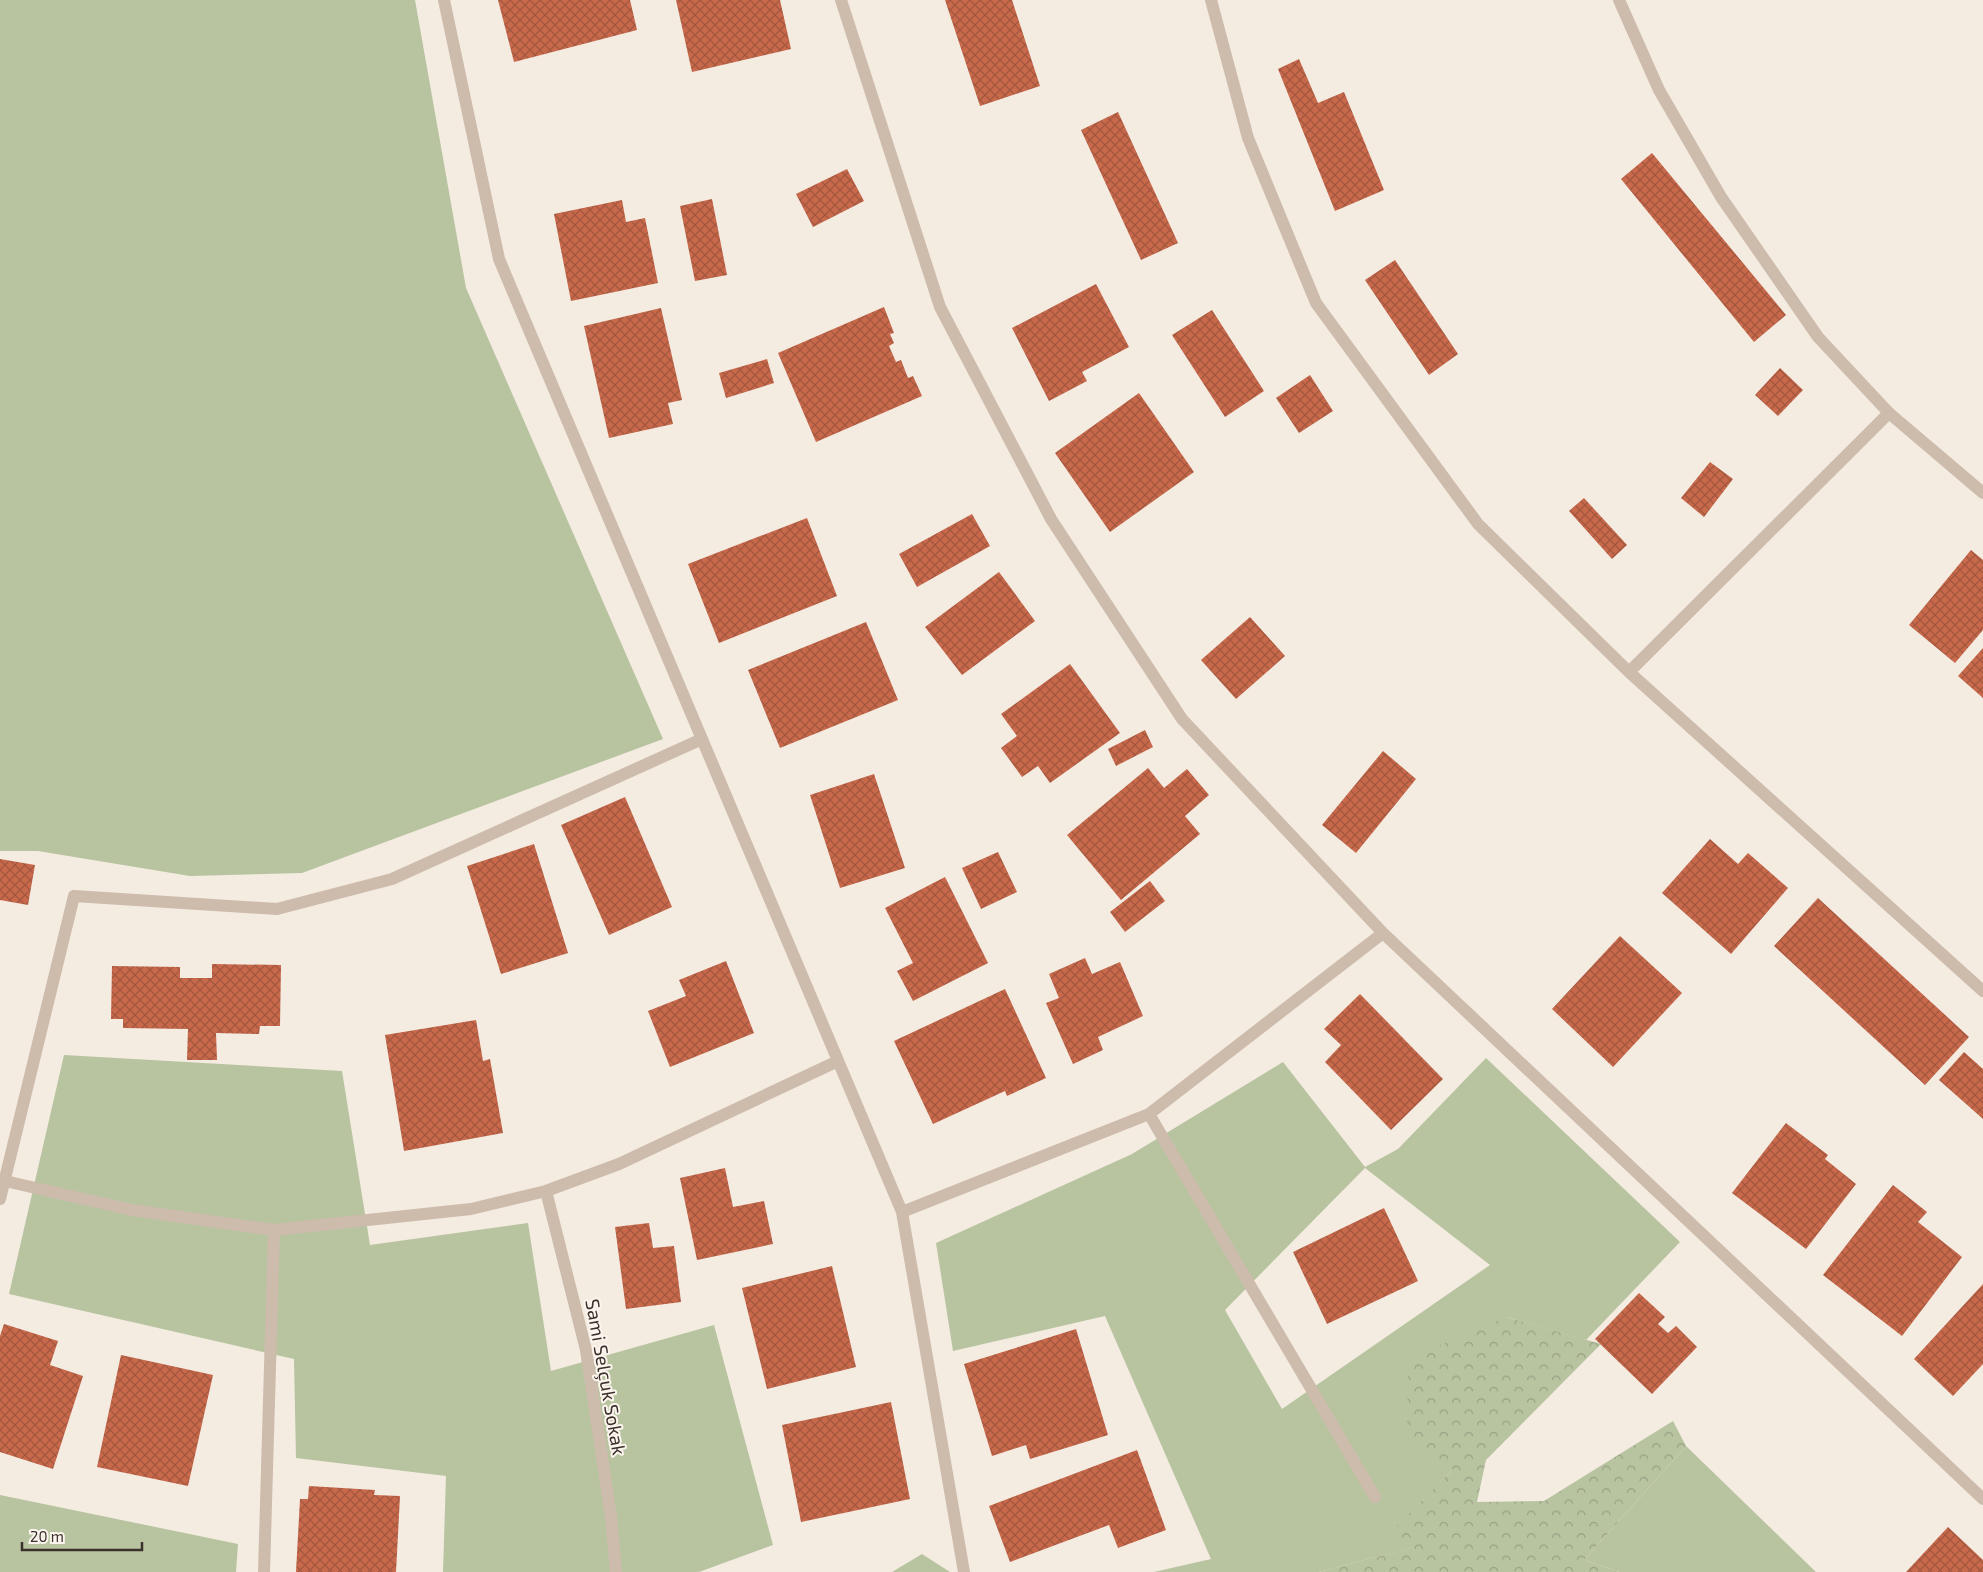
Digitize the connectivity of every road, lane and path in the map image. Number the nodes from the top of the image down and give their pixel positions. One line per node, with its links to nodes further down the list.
1 (444, 0): 8 (street)
2 (841, 0): 9 (street)
3 (1211, 0): 7 (street)
4 (1619, 0): 5 (street)
5 (1889, 413): 6 (street); 7 (street)
6 (1983, 493)
7 (1629, 672): 10 (street)
8 (702, 739): 11 (street); 13 (street)
9 (1383, 934): 12 (street); 19 (street)
10 (1983, 991)
11 (838, 1061): 14 (street); 16 (street)
12 (1149, 1114): 16 (street); 18 (street)
13 (5, 1181): 15 (street); 17 (street)
14 (546, 1191): 17 (street); 21 (street, Sami Selçuk Sokak)
15 (0, 1199)
16 (902, 1212): 22 (street)
17 (274, 1230): 20 (street)
18 (1375, 1496)
19 (1983, 1499)
20 (264, 1572)
21 (616, 1572)
22 (964, 1572)

